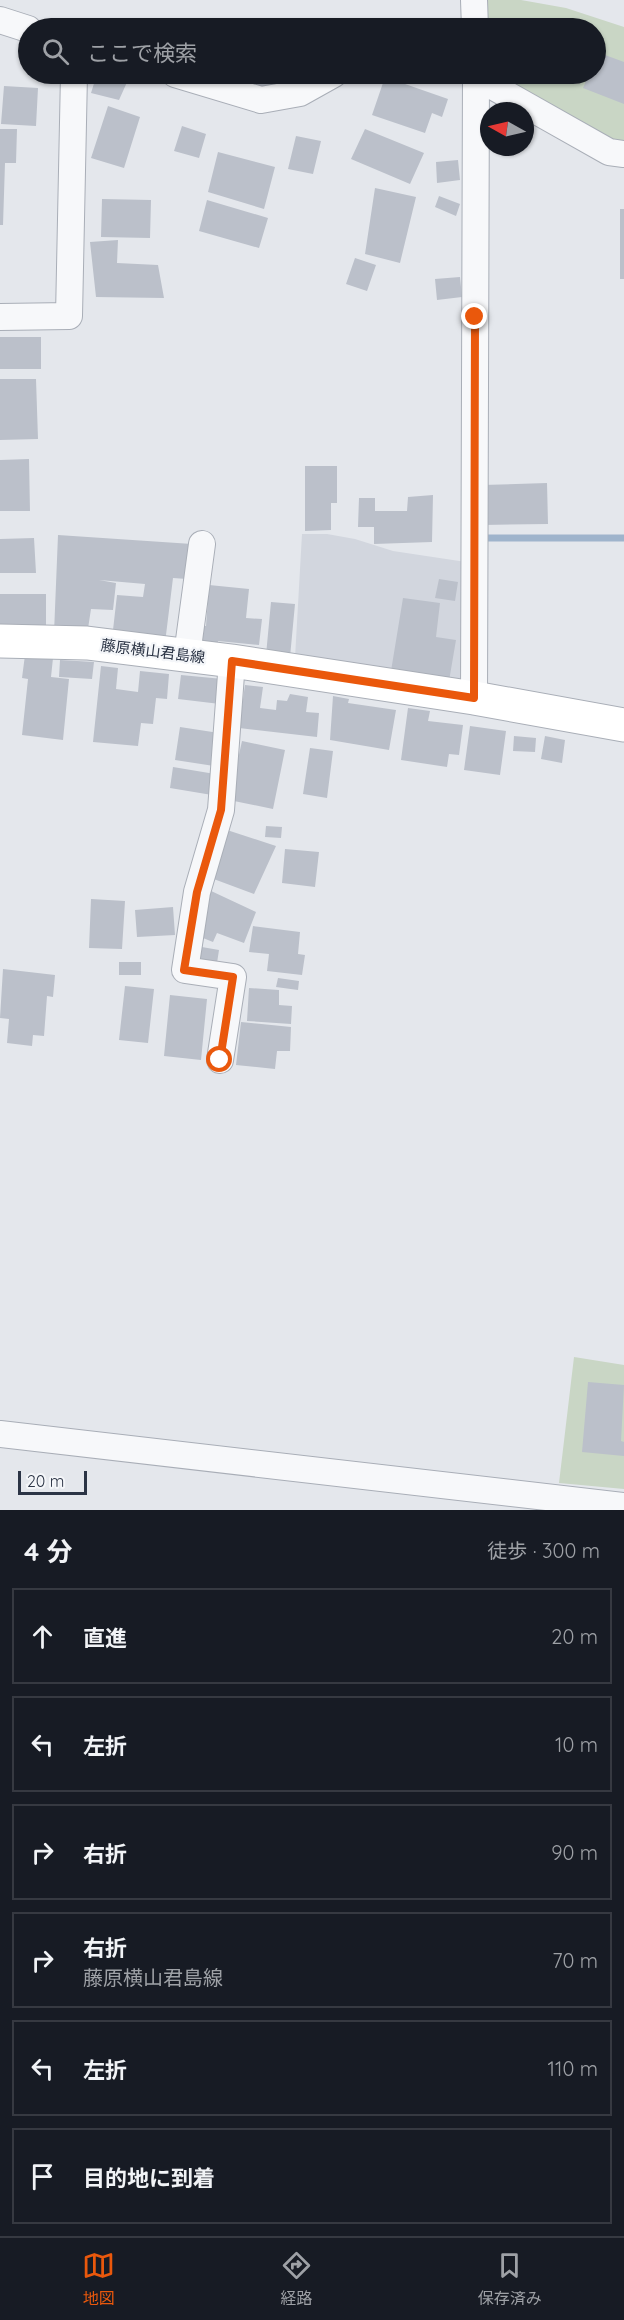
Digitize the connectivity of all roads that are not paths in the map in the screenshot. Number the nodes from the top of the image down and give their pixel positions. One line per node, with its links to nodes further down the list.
1 (474, 0): 2 (street)
2 (475, 18)
3 (0, 20): 4 (street)
4 (18, 26)
5 (74, 84): 11 (street)
6 (208, 84): 7 (street)
7 (316, 84)
8 (476, 84): 16 (street)
9 (492, 84): 10 (street)
10 (624, 154)
11 (0, 317)
12 (202, 544): 14 (street)
13 (0, 641): 14 (main road, 藤原横山君島線)
14 (187, 655): 15 (main road, 藤原横山君島線)
15 (232, 661): 16 (main road, 藤原横山君島線); 18 (street)
16 (474, 698): 17 (main road, 藤原横山君島線)
17 (624, 725)
18 (220, 1060)
19 (0, 1434): 20 (street)
20 (624, 1506)

